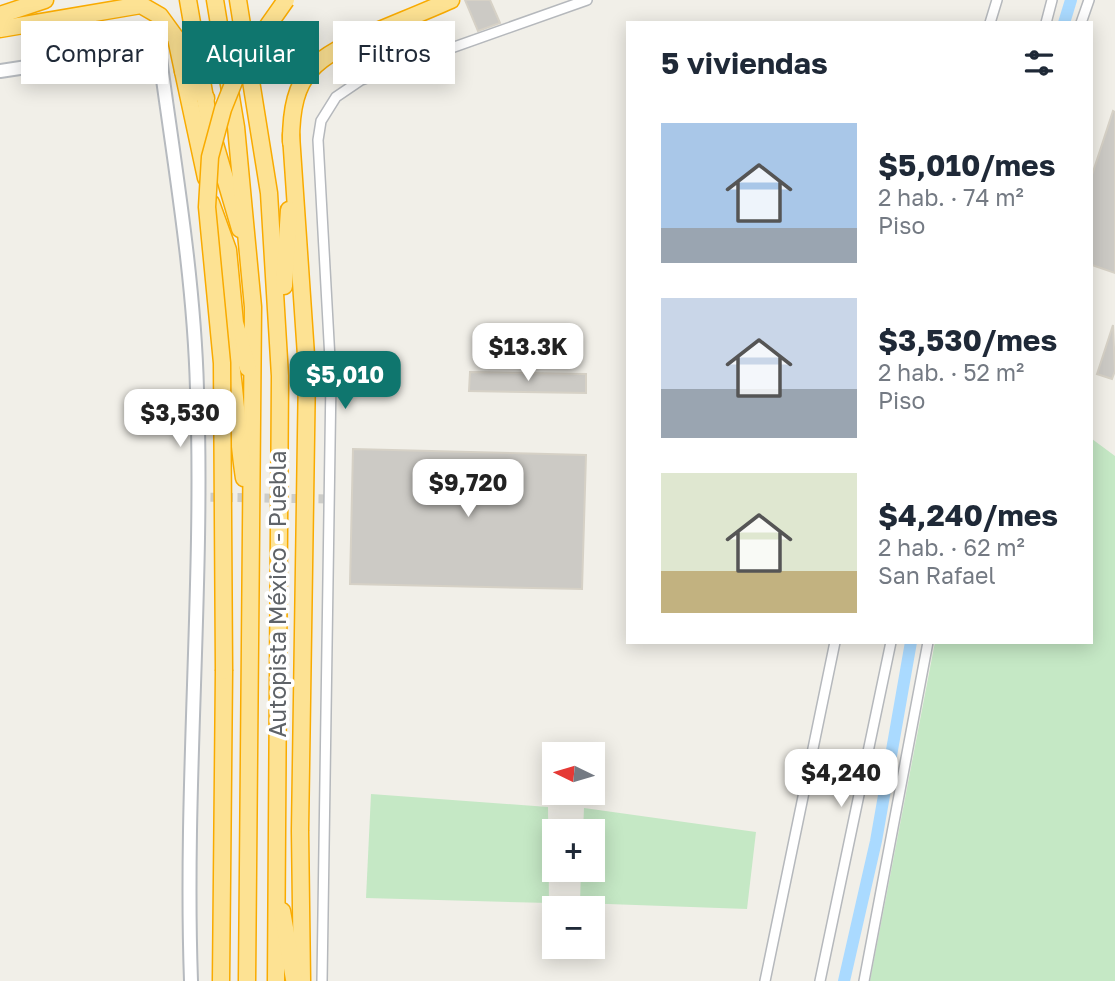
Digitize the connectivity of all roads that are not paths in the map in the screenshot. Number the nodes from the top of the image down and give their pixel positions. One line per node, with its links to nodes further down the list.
1 (45, 0): 12 (highway)
2 (123, 0): 13 (highway)
3 (188, 0): 22 (highway)
4 (215, 0): 27 (highway, Autopista México - Puebla)
5 (237, 0): 24 (highway, Autopista México - Puebla)
6 (286, 0): 39 (highway, bridge)
7 (451, 0): 23 (highway)
8 (587, 0): 43 (street)
9 (997, 0): 14 (street)
10 (1052, 0): 15 (street)
11 (1089, 0): 16 (street)
12 (0, 15)
13 (0, 21)
14 (991, 21)
15 (1047, 21)
16 (1082, 21)
17 (0, 29): 18 (highway)
18 (182, 66)
19 (0, 71): 38 (main road)
20 (186, 84): 25 (highway)
21 (194, 84): 22 (highway)
22 (206, 98): 27 (highway)
23 (291, 135): 26 (highway); 28 (highway)
24 (270, 193): 26 (highway); 29 (highway, Autopista México - Puebla)
25 (212, 213): 30 (highway); 31 (highway)
26 (287, 250): 28 (highway); 29 (highway)
27 (248, 251): 30 (highway, Autopista México - Puebla)
28 (306, 344): 37 (highway)
29 (280, 376): 35 (highway, Autopista México - Puebla)
30 (253, 384): 31 (highway, Autopista México - Puebla)
31 (250, 518): 36 (highway, Autopista México - Puebla)
32 (835, 644): 44 (street)
33 (891, 644): 45 (street)
34 (928, 644): 46 (street)
35 (276, 885): 37 (highway); 42 (highway, Autopista México - Puebla)
36 (247, 902): 40 (highway); 41 (highway, Autopista México - Puebla)
37 (295, 978)
38 (191, 981)
39 (222, 981)
40 (235, 981)
41 (247, 981)
42 (276, 981)
43 (321, 981)
44 (765, 981)
45 (820, 981)
46 (864, 981)

